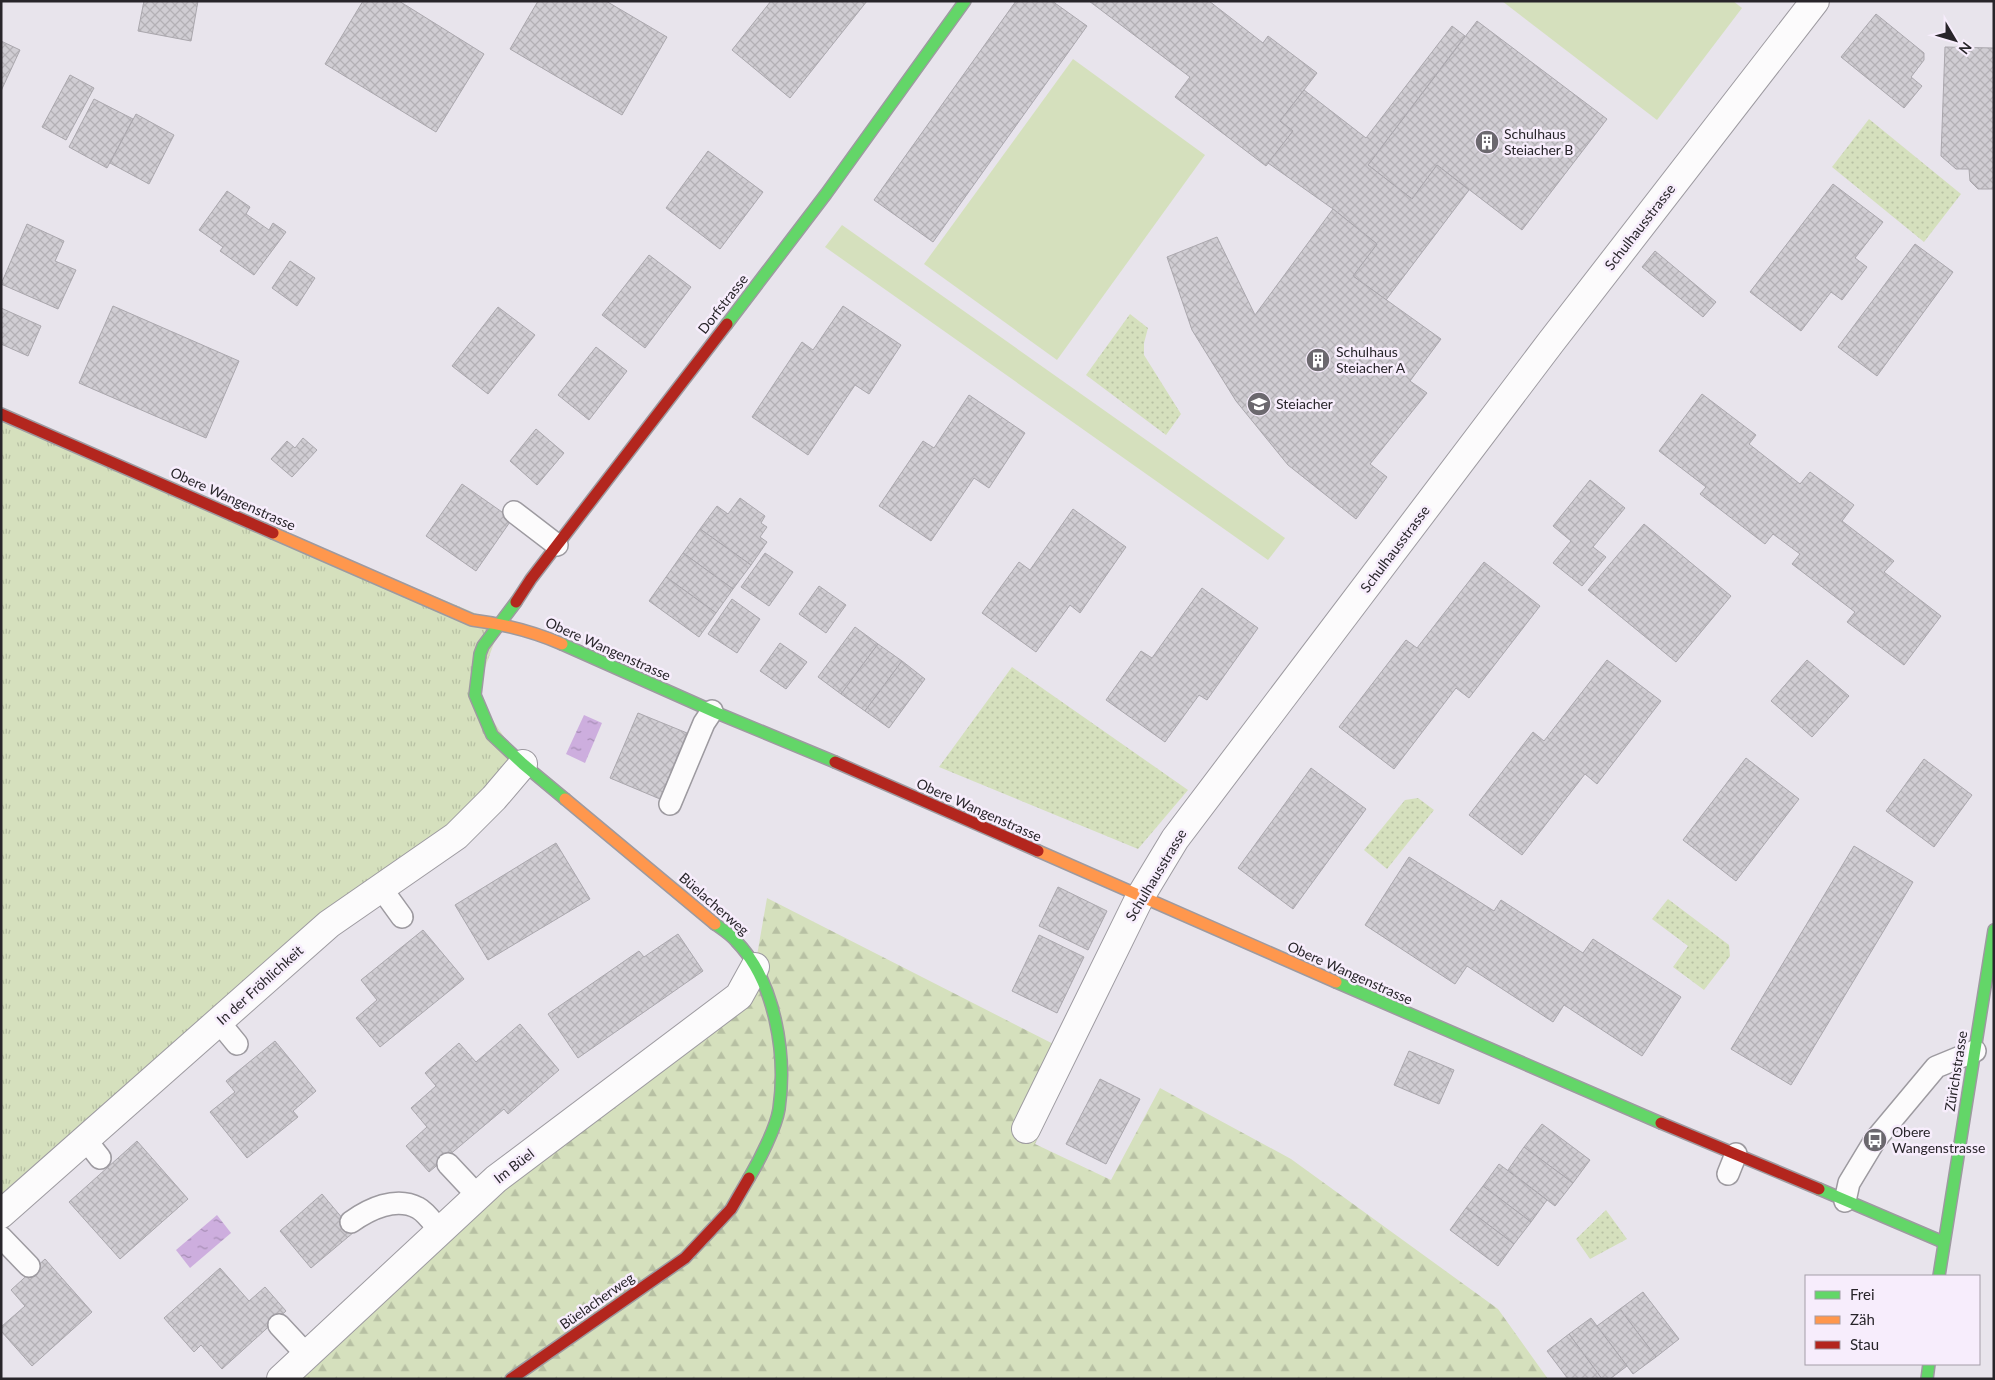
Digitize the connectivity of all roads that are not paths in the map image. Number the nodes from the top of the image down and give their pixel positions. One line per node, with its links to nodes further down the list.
1 (965, 1): 5 (street, Dorfstrasse)
2 (1815, 1): 11 (street, Schulhausstrasse)
3 (1, 414): 6 (street, Obere Wangenstrasse)
4 (514, 512): 5 (lane)
5 (557, 545): 6 (street, Dorfstrasse)
6 (501, 624): 7 (street, Obere Wangenstrasse); 8 (street, Büelacherweg)
7 (712, 711): 9 (lane); 11 (street, Obere Wangenstrasse)
8 (523, 764): 10 (street, In der Fröhlichkeit); 14 (street, Büelacherweg)
9 (670, 804)
10 (381, 888): 12 (lane); 15 (street, In der Fröhlichkeit)
11 (1140, 897): 18 (street, Schulhausstrasse); 19 (street, Obere Wangenstrasse)
12 (402, 917)
13 (1994, 930): 17 (street, Zürichstrasse)
14 (755, 967): 22 (street, Im Büel); 35 (street, Büelacherweg)
15 (219, 1022): 16 (lane); 24 (street, In der Fröhlichkeit)
16 (236, 1044)
17 (1975, 1050): 23 (lane); 28 (street, Zürichstrasse)
18 (1026, 1129)
19 (1736, 1154): 21 (lane); 23 (street, Obere Wangenstrasse)
20 (448, 1164): 22 (lane)
21 (1728, 1174)
22 (478, 1196): 26 (street, Im Büel)
23 (1845, 1201): 28 (street, Obere Wangenstrasse)
24 (1, 1214)
25 (351, 1222): 26 (lane)
26 (440, 1231): 32 (street, Im Büel)
27 (1, 1237): 29 (lane)
28 (1943, 1242): 30 (street, Zürichstrasse)
29 (29, 1266)
30 (1939, 1275)
31 (279, 1325): 32 (lane)
32 (306, 1354): 34 (street, Im Büel)
33 (1929, 1365): 36 (street)
34 (281, 1379)
35 (511, 1379)
36 (1928, 1379)

